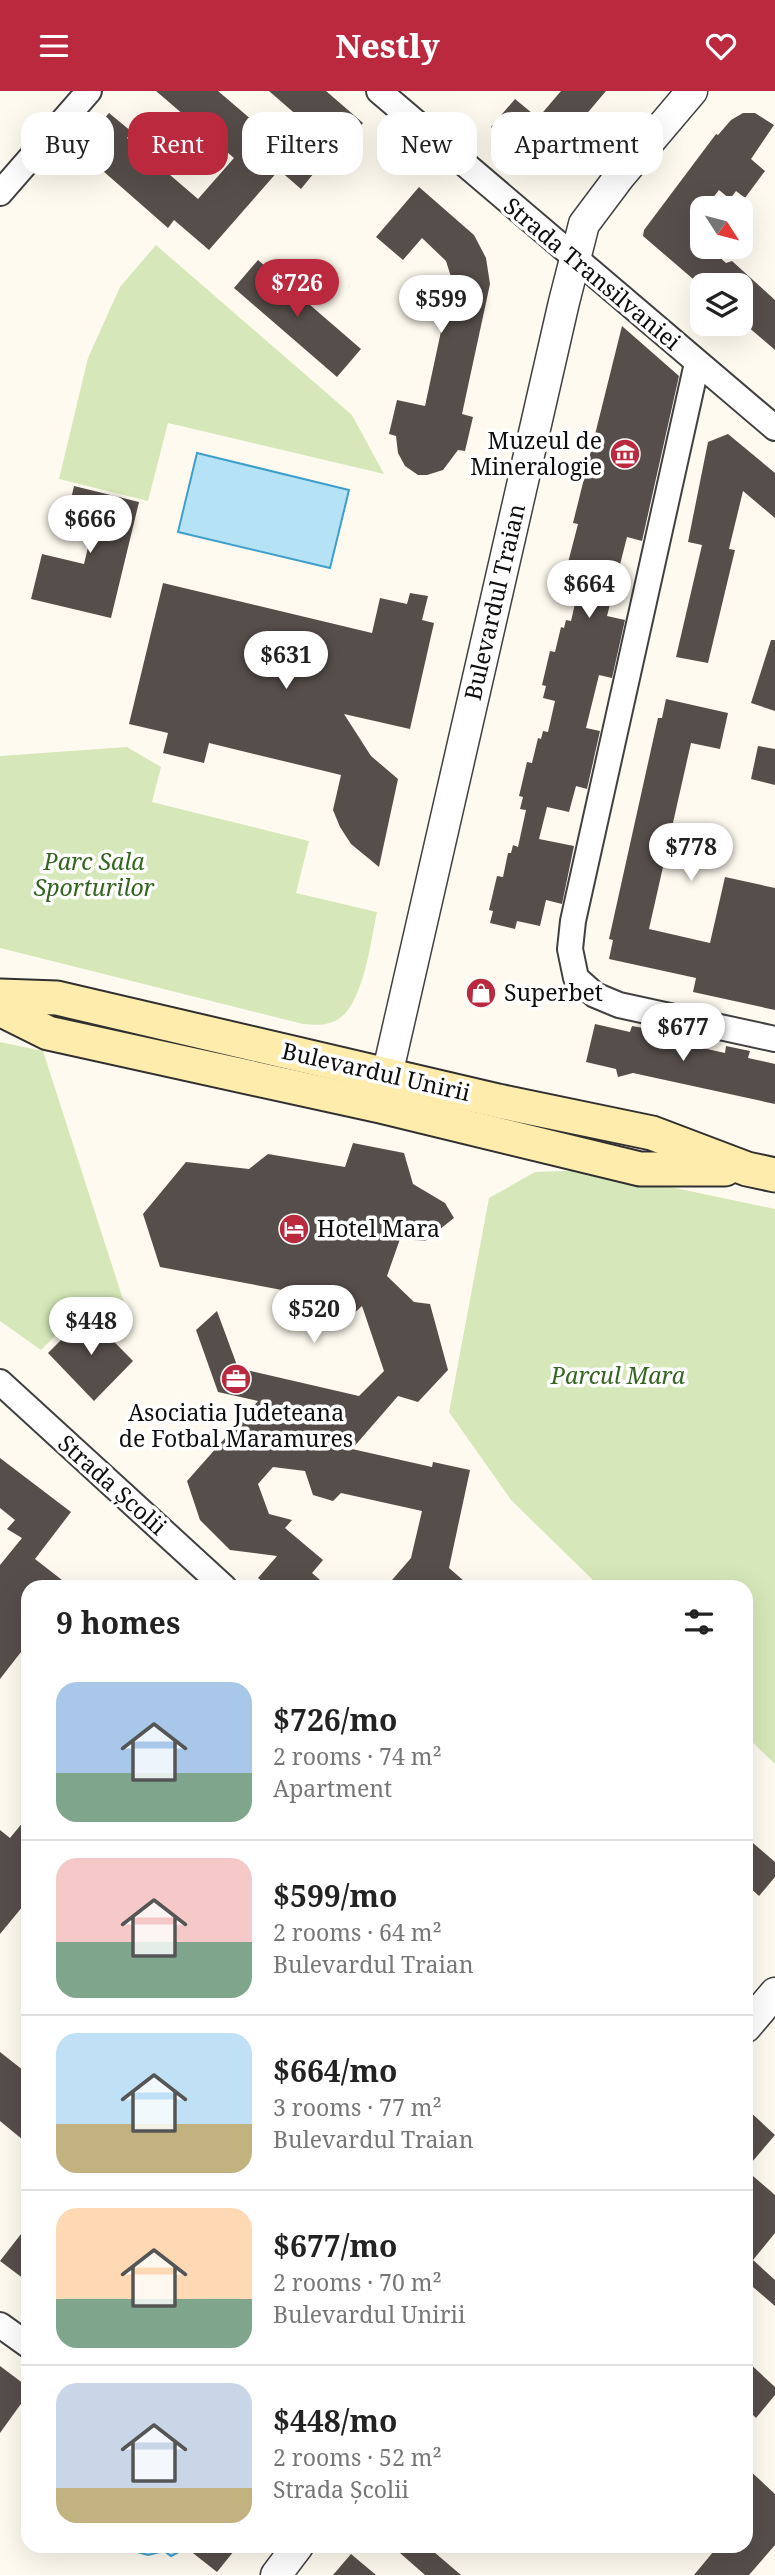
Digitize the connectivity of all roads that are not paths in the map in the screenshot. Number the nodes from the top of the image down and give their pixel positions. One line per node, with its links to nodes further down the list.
1 (89, 91): 4 (street)
2 (379, 91): 5 (street, Strada Transilvaniei)
3 (692, 91): 5 (street, Bulevardul Traian)
4 (0, 193)
5 (575, 259): 6 (street, Strada Transilvaniei); 11 (street, Bulevardul Traian)
6 (697, 363): 7 (street, Strada Transilvaniei); 10 (street)
7 (775, 428)
8 (0, 996): 11 (main road, Bulevardul Unirii)
9 (0, 1009): 11 (main road, Bulevardul Unirii)
10 (775, 1039)
11 (384, 1090): 12 (main road, Bulevardul Unirii)
12 (761, 1172)
13 (0, 1382): 14 (street, Strada Școlii)
14 (217, 1580)
15 (775, 1993): 16 (street)
16 (753, 2019)
17 (0, 2325): 18 (street)
18 (21, 2340)
19 (293, 2553): 20 (street)
20 (276, 2575)

